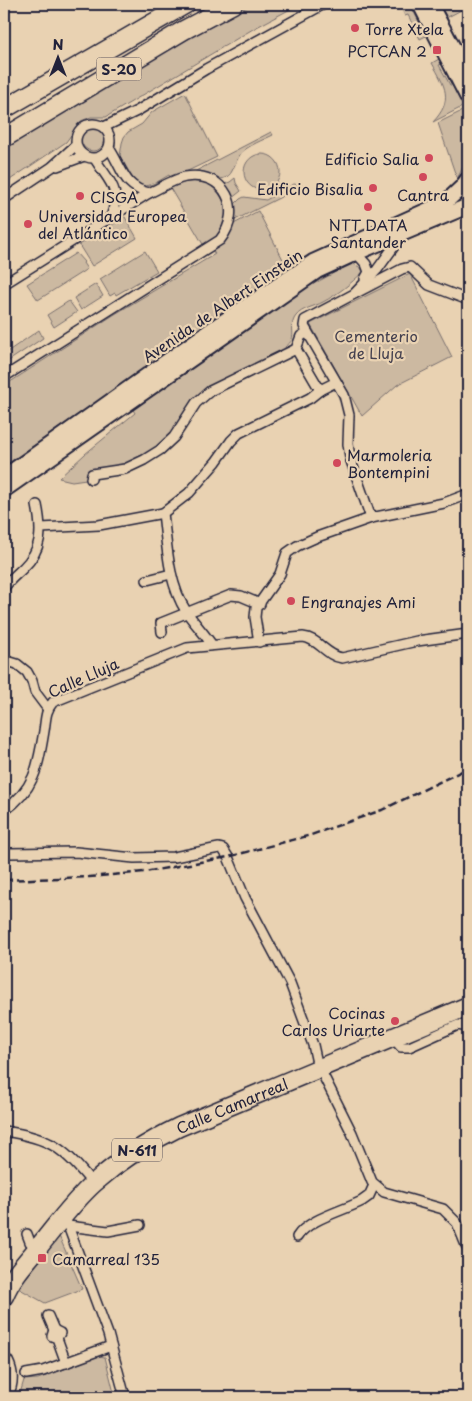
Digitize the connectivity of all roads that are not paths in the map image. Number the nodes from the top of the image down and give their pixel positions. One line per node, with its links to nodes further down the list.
1 (186, 4): 8 (highway, S-20)
2 (233, 4): 10 (highway, S-20)
3 (324, 4): 9 (street)
4 (420, 4): 7 (main road)
5 (430, 4): 6 (main road)
6 (468, 77)
7 (468, 98)
8 (4, 107)
9 (104, 127): 11 (street); 12 (street)
10 (4, 138)
11 (76, 145): 13 (street); 15 (street)
12 (109, 148): 14 (street); 17 (street)
13 (84, 156): 14 (street); 15 (street)
14 (95, 159): 20 (street)
15 (52, 167): 18 (street)
16 (468, 179): 32 (main road, Avenida de Albert Einstein)
17 (149, 193): 20 (street); 29 (street)
18 (4, 199)
19 (468, 206): 21 (main road, Avenida de Albert Einstein)
20 (112, 217): 23 (street)
21 (403, 233): 22 (main road, Avenida de Albert Einstein); 24 (street)
22 (356, 253): 24 (street); 34 (main road, Avenida de Albert Einstein)
23 (4, 284)
24 (363, 284): 25 (street)
25 (354, 294): 26 (street); 27 (street)
26 (468, 300)
27 (307, 333): 28 (street); 30 (street)
28 (296, 349): 31 (street); 33 (street)
29 (4, 377)
30 (336, 382): 31 (street); 38 (street)
31 (320, 390): 37 (street)
32 (4, 478)
33 (91, 479)
34 (4, 490)
35 (468, 494): 38 (street)
36 (37, 505): 39 (street)
37 (162, 513): 39 (street); 40 (street)
38 (371, 518): 43 (street)
39 (41, 528): 42 (street)
40 (171, 574): 41 (street); 44 (street)
41 (147, 580)
42 (4, 588)
43 (260, 604): 44 (street); 47 (street)
44 (188, 613): 45 (street); 48 (street)
45 (162, 632)
46 (468, 634): 47 (street, Calle Lluja)
47 (259, 642): 48 (street, Calle Lluja)
48 (212, 645): 50 (street, Calle Lluja)
49 (4, 660): 50 (street)
50 (46, 708): 51 (street, Calle Lluja)
51 (4, 811)
52 (4, 851): 56 (street)
53 (468, 1006): 55 (highway, Calle Camarreal / N-611)
54 (468, 1027): 55 (street)
55 (393, 1038): 56 (highway, Calle Camarreal / N-611)
56 (320, 1068): 58 (highway, Calle Camarreal / N-611); 59 (street)
57 (4, 1132): 58 (street)
58 (92, 1184): 60 (highway, Calle Camarreal / N-611)
59 (374, 1185): 63 (street); 65 (street)
60 (66, 1220): 61 (street); 64 (highway, Calle Camarreal / N-611); 68 (street)
61 (140, 1225)
62 (27, 1234): 64 (street)
63 (296, 1237)
64 (36, 1249): 66 (highway, Calle Camarreal / N-611)
65 (468, 1250)
66 (4, 1296)
67 (48, 1316): 69 (street)
68 (111, 1346): 69 (street); 73 (street)
69 (66, 1362): 71 (street)
70 (4, 1363): 72 (highway)
71 (26, 1374)
72 (4, 1393)
73 (125, 1397)

